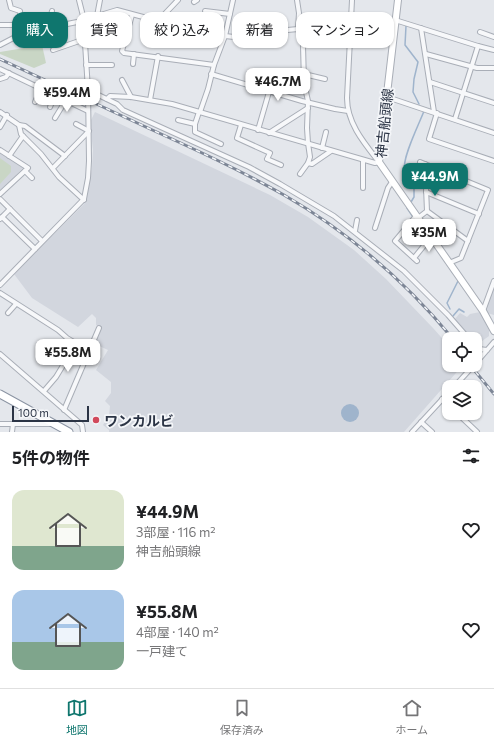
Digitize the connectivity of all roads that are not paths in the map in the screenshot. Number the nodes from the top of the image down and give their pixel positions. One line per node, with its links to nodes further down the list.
1 (9, 0): 12 (street)
2 (79, 0): 13 (street)
3 (100, 0): 14 (street)
4 (169, 0): 10 (street)
5 (178, 0): 10 (street)
6 (233, 0): 18 (street)
7 (297, 0): 17 (street)
8 (352, 0): 70 (street)
9 (398, 1): 20 (main road, 神吉船頭線)
10 (174, 4): 19 (street)
11 (205, 11): 18 (street)
12 (20, 12)
13 (82, 12)
14 (98, 12)
15 (112, 12): 16 (street)
16 (123, 12)
17 (299, 12)
18 (230, 14): 26 (street)
19 (132, 15)
20 (395, 20): 23 (street); 60 (main road, 神吉船頭線)
21 (0, 25): 22 (street)
22 (12, 25)
23 (421, 28): 31 (street); 38 (street)
24 (296, 30): 26 (street)
25 (480, 32): 27 (street)
26 (225, 35): 42 (street)
27 (494, 37)
28 (12, 39): 30 (street)
29 (76, 41): 35 (street)
30 (0, 45)
31 (478, 46): 36 (street); 44 (street)
32 (85, 48): 40 (street)
33 (123, 48): 37 (street)
34 (303, 48): 49 (street)
35 (53, 50)
36 (494, 50)
37 (134, 54): 39 (street); 41 (street)
38 (426, 54): 44 (street); 53 (street)
39 (158, 56): 42 (street); 63 (street)
40 (86, 64): 43 (street); 55 (street)
41 (133, 64)
42 (214, 64): 48 (street)
43 (112, 65)
44 (472, 67): 45 (street); 57 (street)
45 (494, 68)
46 (0, 69): 47 (street)
47 (9, 73): 50 (street); 54 (street)
48 (211, 74): 56 (street); 72 (street)
49 (304, 74): 51 (street); 64 (street)
50 (0, 79)
51 (325, 79)
52 (122, 80): 59 (street)
53 (430, 82): 57 (street); 73 (street)
54 (41, 88): 58 (street); 65 (street)
55 (88, 90): 61 (street); 69 (street)
56 (269, 92): 64 (street); 83 (street)
57 (463, 93): 66 (street); 76 (street)
58 (54, 95): 62 (street); 67 (street)
59 (131, 97): 61 (street); 63 (street)
60 (387, 97): 73 (street); 98 (main road, 神吉船頭線)
61 (106, 99): 120 (street)
62 (66, 100): 69 (street); 75 (street)
63 (150, 100): 72 (street)
64 (308, 101): 68 (street); 70 (street)
65 (35, 102)
66 (494, 104)
67 (50, 107)
68 (308, 108): 86 (street); 89 (street)
69 (88, 111): 84 (street)
70 (348, 111): 98 (street)
71 (0, 112): 74 (street)
72 (199, 112): 80 (street); 81 (street)
73 (436, 113): 76 (street); 97 (street)
74 (7, 115): 78 (street); 82 (street)
75 (55, 118)
76 (454, 119): 87 (street)
77 (178, 120): 80 (street)
78 (20, 124): 88 (street); 95 (street)
79 (76, 124): 84 (street)
80 (195, 124): 90 (street)
81 (241, 125): 83 (street); 102 (street)
82 (0, 127)
83 (258, 130): 86 (street)
84 (89, 131): 95 (street); 112 (street)
85 (326, 132): 91 (street)
86 (268, 133): 89 (street)
87 (494, 133)
88 (23, 136): 94 (street); 103 (street)
89 (308, 143): 91 (street); 100 (street)
90 (221, 144)
91 (322, 148): 93 (street)
92 (0, 150): 94 (street)
93 (331, 151): 96 (street); 100 (street)
94 (10, 156): 104 (street)
95 (65, 156): 103 (street)
96 (363, 160): 98 (street); 108 (street)
97 (494, 161)
98 (379, 162): 107 (main road, 神吉船頭線)
99 (420, 162): 101 (street)
100 (308, 163): 105 (street)
101 (425, 164): 109 (street); 115 (street)
102 (281, 165)
103 (53, 168): 112 (street)
104 (25, 171): 106 (street); 110 (street)
105 (300, 174)
106 (32, 178)
107 (392, 182): 116 (main road, 神吉船頭線); 119 (street)
108 (363, 188)
109 (426, 192): 114 (street); 115 (street)
110 (0, 194)
111 (0, 199): 113 (street)
112 (84, 200): 122 (street)
113 (10, 209): 117 (street); 122 (street)
114 (427, 211): 116 (street); 123 (street)
115 (479, 214): 123 (street)
116 (417, 217): 121 (main road, 神吉船頭線); 121 (street)
117 (1, 218): 124 (street)
118 (357, 220): 120 (street)
119 (375, 228)
120 (354, 232): 134 (street)
121 (431, 237): 125 (main road, 神吉船頭線)
122 (42, 241): 124 (street)
123 (468, 241): 125 (street)
124 (35, 249): 127 (street)
125 (449, 263): 130 (main road, 神吉船頭線)
126 (494, 281): 130 (street)
127 (1, 284)
128 (0, 293): 129 (street)
129 (16, 304): 131 (street); 136 (street)
130 (483, 311): 133 (main road, 神吉船頭線)
131 (8, 314)
132 (99, 328): 139 (street)
133 (494, 331)
134 (463, 332)
135 (494, 342): 138 (street)
136 (76, 344): 139 (street); 144 (street)
137 (482, 349): 138 (street)
138 (488, 350): 141 (street)
139 (89, 351): 147 (street)
140 (0, 354): 144 (street)
141 (482, 356)
142 (467, 372): 143 (street)
143 (460, 380)
144 (44, 391): 147 (street)
145 (0, 394): 152 (highway)
146 (442, 399): 149 (street)
147 (64, 410): 155 (street)
148 (464, 420): 158 (street)
149 (421, 422): 156 (street); 157 (street)
150 (0, 424): 151 (street)
151 (13, 424): 152 (street); 153 (street)
152 (55, 424): 154 (highway)
153 (12, 432)
154 (70, 432)
155 (83, 432)
156 (412, 432)
157 (432, 432)
158 (477, 432)

